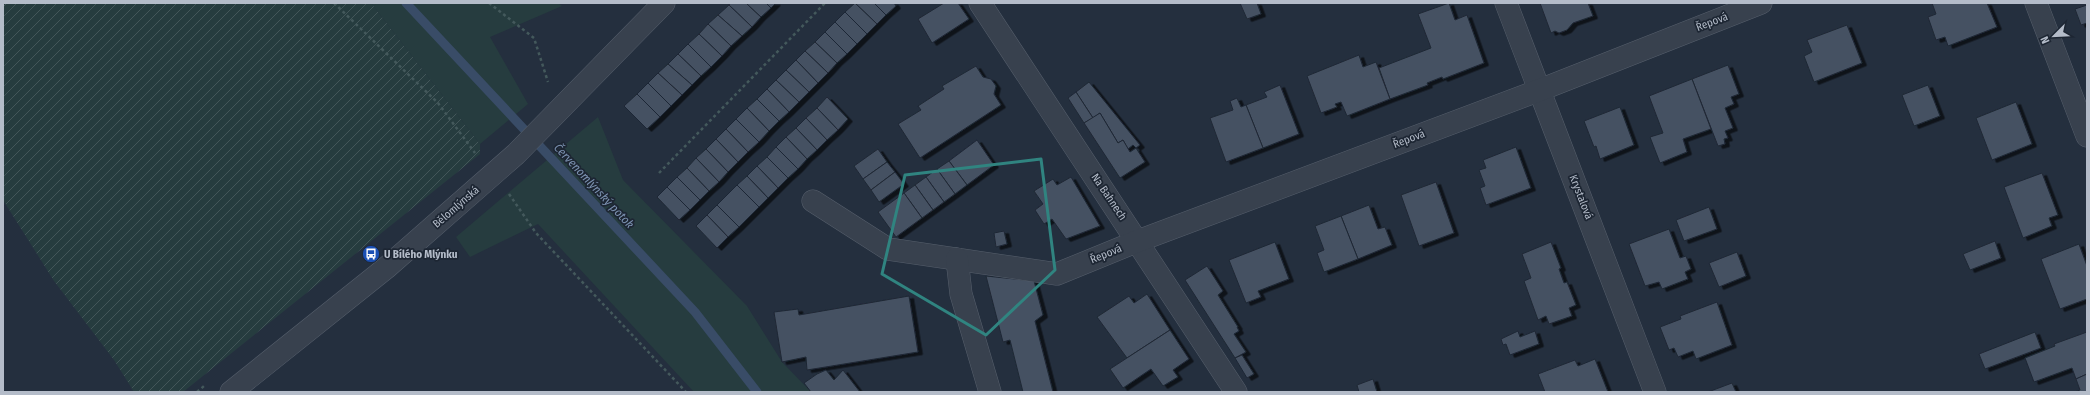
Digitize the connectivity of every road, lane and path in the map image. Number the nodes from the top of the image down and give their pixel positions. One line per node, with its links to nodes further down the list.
1 (334, 3): 12 (path)
2 (488, 3): 10 (path)
3 (664, 3): 10 (street, Bělomlýnská)
4 (825, 3): 13 (path)
5 (980, 3): 16 (street, Na Bahnech)
6 (1506, 3): 9 (street, Krystalová)
7 (1761, 3): 9 (street, Řepová)
8 (2036, 3): 11 (street)
9 (1540, 90): 16 (street, Řepová); 22 (street, Krystalová)
10 (558, 112): 18 (street, Bělomlýnská)
11 (2087, 136)
12 (471, 157)
13 (659, 173)
14 (505, 188): 19 (path)
15 (813, 201): 17 (street)
16 (1138, 241): 17 (street, Řepová); 21 (street, Na Bahnech)
17 (958, 260): 20 (street)
18 (231, 392)
19 (686, 392)
20 (990, 392)
21 (1236, 392)
22 (1655, 392)

